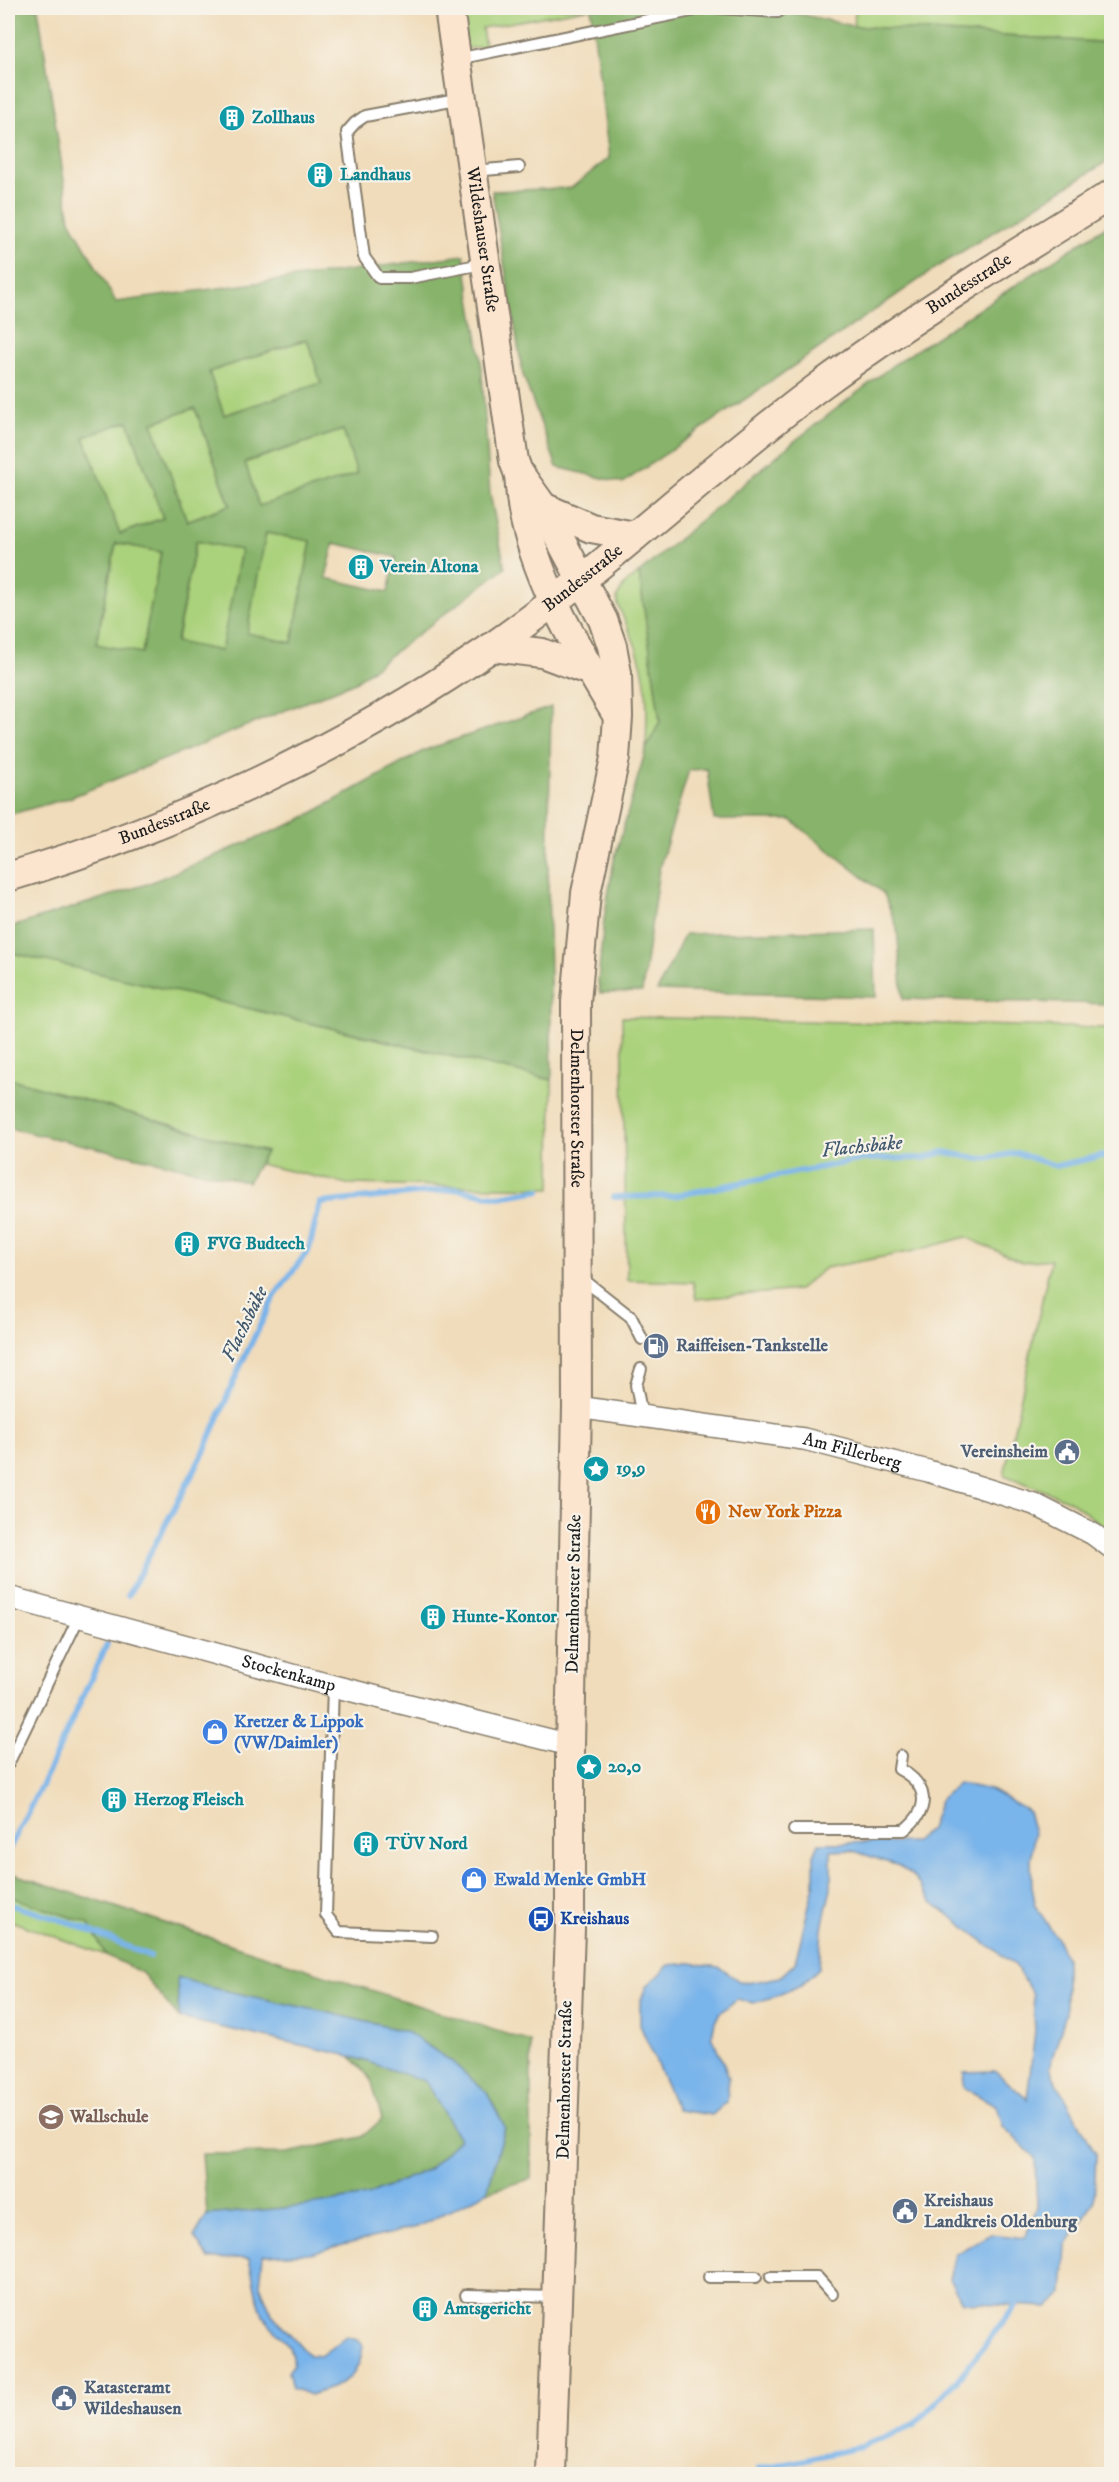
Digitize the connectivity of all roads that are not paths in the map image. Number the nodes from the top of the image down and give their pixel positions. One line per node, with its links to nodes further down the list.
1 (449, 8): 6 (main road, Wildeshauser Straße)
2 (706, 8): 5 (lane)
3 (718, 8): 4 (lane)
4 (776, 8)
5 (664, 12): 6 (lane)
6 (457, 58): 7 (main road, Wildeshauser Straße)
7 (463, 98): 9 (main road, Wildeshauser Straße); 11 (lane)
8 (519, 167): 9 (lane)
9 (473, 171): 12 (main road, Wildeshauser Straße)
10 (1112, 194): 14 (main road, Bundesstraße)
11 (472, 266)
12 (518, 472): 13 (main road, Wildeshauser Straße); 16 (main road, Wildeshauser Straße)
13 (543, 507): 14 (main road); 15 (main road, Wildeshauser Straße)
14 (635, 536): 15 (main road, Bundesstraße)
15 (582, 579): 16 (main road, Bundesstraße); 19 (main road, Delmenhorster Straße)
16 (554, 601): 17 (main road, Bundesstraße); 18 (main road)
17 (492, 647): 18 (main road); 20 (main road, Bundesstraße)
18 (590, 671): 19 (main road)
19 (618, 717): 21 (main road, Delmenhorster Straße)
20 (8, 877)
21 (577, 1274): 22 (lane); 24 (main road, Delmenhorster Straße)
22 (642, 1339)
23 (641, 1369): 25 (lane)
24 (577, 1407): 25 (street, Am Fillerberg); 30 (main road, Delmenhorster Straße)
25 (642, 1416): 26 (street, Am Fillerberg)
26 (1112, 1548)
27 (8, 1597): 28 (street, Stockenkamp)
28 (79, 1617): 29 (street, Stockenkamp); 32 (lane)
29 (333, 1686): 30 (street, Stockenkamp); 34 (lane)
30 (570, 1745): 40 (main road, Delmenhorster Straße)
31 (902, 1756): 33 (lane)
32 (8, 1764)
33 (794, 1830)
34 (432, 1936)
35 (709, 2277): 36 (lane)
36 (756, 2277)
37 (771, 2277): 38 (lane)
38 (832, 2294)
39 (466, 2295): 40 (lane)
40 (558, 2297): 41 (main road, Delmenhorster Straße)
41 (551, 2475)

